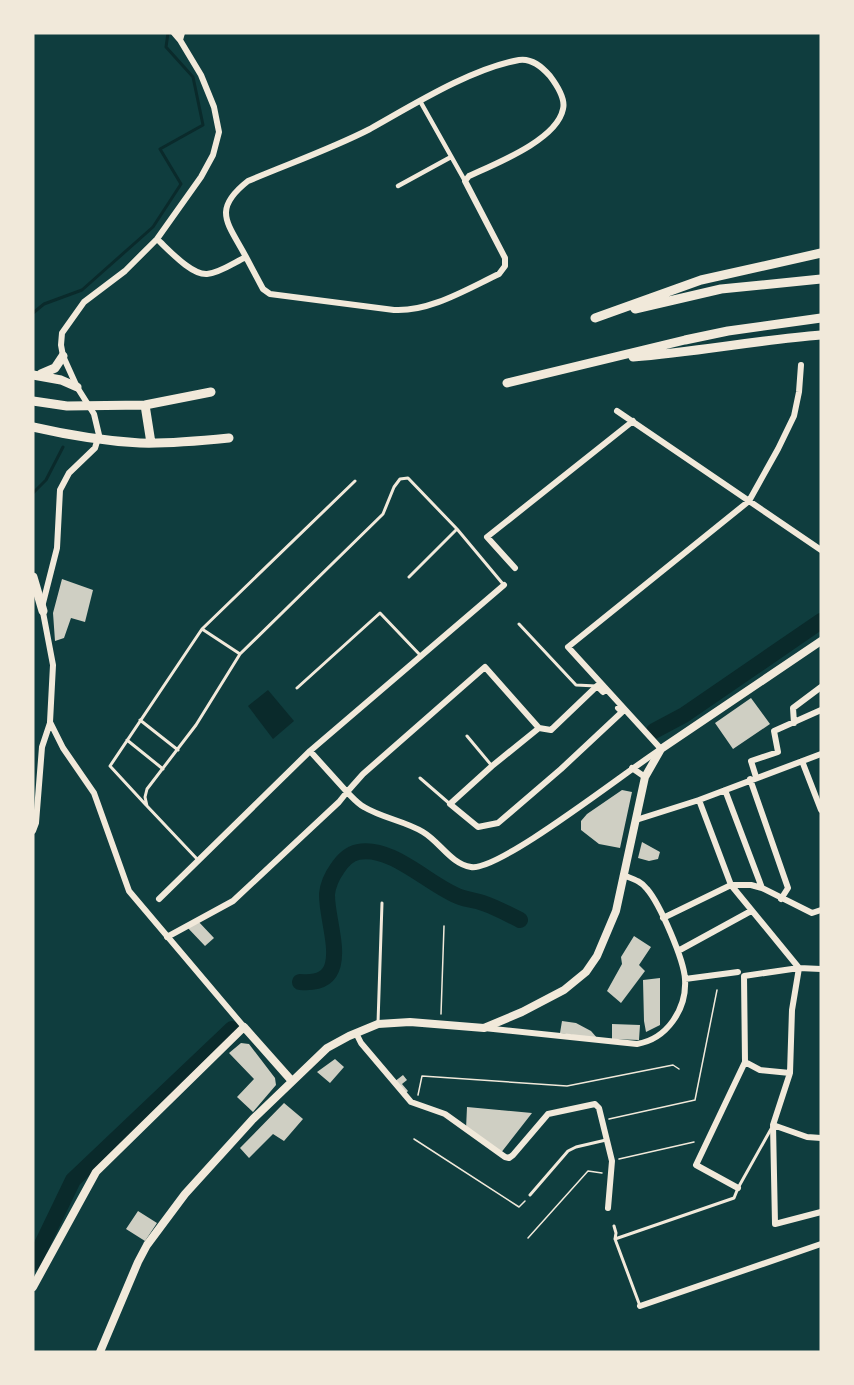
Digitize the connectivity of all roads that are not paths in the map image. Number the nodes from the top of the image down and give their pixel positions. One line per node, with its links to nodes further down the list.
1 (174, 33): 2 (street)
2 (181, 37): 7 (street)
3 (420, 101): 4 (street); 5 (street); 9 (street)
4 (451, 158): 5 (street); 6 (street)
5 (465, 181): 9 (street)
6 (398, 186)
7 (157, 239): 9 (street); 13 (street)
8 (821, 253): 10 (main road)
9 (246, 257)
10 (821, 279)
11 (821, 318): 14 (main road)
12 (821, 335): 14 (main road)
13 (63, 356): 16 (main road); 18 (street)
14 (607, 359): 17 (main road)
15 (801, 364): 28 (street)
16 (36, 375): 18 (main road)
17 (507, 383)
18 (77, 387): 35 (street)
19 (211, 392): 21 (main road)
20 (33, 401): 21 (main road)
21 (145, 405): 26 (main road)
22 (617, 411): 23 (street)
23 (633, 422): 28 (street); 31 (street)
24 (33, 427): 26 (main road)
25 (229, 438): 26 (main road)
26 (151, 443)
27 (355, 481): 38 (lane)
28 (749, 501): 30 (street); 54 (street)
29 (457, 529): 32 (lane); 34 (lane); 40 (lane)
30 (821, 550)
31 (515, 568)
32 (409, 577)
33 (33, 578): 35 (main road); 36 (main road)
34 (504, 585): 41 (street)
35 (46, 589): 36 (street)
36 (43, 611): 47 (street)
37 (519, 624): 42 (lane)
38 (202, 629): 40 (lane); 46 (lane)
39 (821, 641): 54 (street)
40 (240, 654): 55 (lane)
41 (421, 656): 44 (lane); 56 (street)
42 (597, 686): 49 (street); 68 (street)
43 (821, 687): 48 (street)
44 (297, 688)
45 (821, 710): 48 (street)
46 (140, 720): 51 (lane); 55 (lane)
47 (50, 722): 52 (street); 53 (street)
48 (794, 723): 64 (street)
49 (539, 728): 59 (street); 66 (street)
50 (466, 736): 59 (lane)
51 (127, 740): 61 (lane); 69 (lane)
52 (42, 747): 53 (street); 72 (street)
53 (63, 748): 83 (street)
54 (661, 749): 60 (street); 62 (street)
55 (178, 750): 61 (lane)
56 (310, 751): 66 (street); 73 (street)
57 (821, 754): 58 (street)
58 (802, 761): 64 (street); 70 (street)
59 (492, 766): 68 (street)
60 (632, 768): 62 (street); 66 (street)
61 (163, 769): 69 (lane)
62 (645, 777): 71 (street)
63 (420, 778): 68 (lane)
64 (753, 778): 65 (street); 78 (street)
65 (725, 790): 67 (street); 76 (street)
66 (347, 792): 83 (street)
67 (699, 800): 71 (street); 75 (street)
68 (450, 804)
69 (147, 806): 73 (lane)
70 (821, 810)
71 (636, 820): 74 (street)
72 (33, 831)
73 (198, 860): 77 (street)
74 (623, 875): 82 (street); 91 (street)
75 (730, 885): 76 (street); 81 (street); 82 (street)
76 (762, 888): 78 (street)
77 (159, 899)
78 (781, 899): 80 (street)
79 (381, 903): 89 (lane)
80 (821, 910)
81 (751, 911): 84 (street); 85 (street)
82 (663, 918): 84 (street)
83 (167, 937): 90 (street)
84 (678, 951): 88 (street)
85 (799, 968): 86 (street); 93 (street); 94 (street)
86 (821, 969)
87 (738, 972): 88 (street)
88 (685, 979): 91 (street)
89 (378, 1024): 91 (street); 92 (street)
90 (244, 1027): 95 (street); 106 (street)
91 (484, 1028)
92 (356, 1033): 95 (street); 98 (street)
93 (745, 1062): 94 (street); 99 (street)
94 (790, 1073): 96 (street)
95 (291, 1080): 108 (street)
96 (773, 1125): 97 (street); 99 (lane); 102 (street)
97 (821, 1138)
98 (606, 1140): 100 (lane); 101 (street)
99 (738, 1188): 104 (lane)
100 (530, 1195)
101 (608, 1208)
102 (821, 1212)
103 (614, 1226): 104 (lane)
104 (615, 1239): 107 (lane)
105 (821, 1244): 107 (street)
106 (33, 1287)
107 (640, 1306)
108 (100, 1352)

